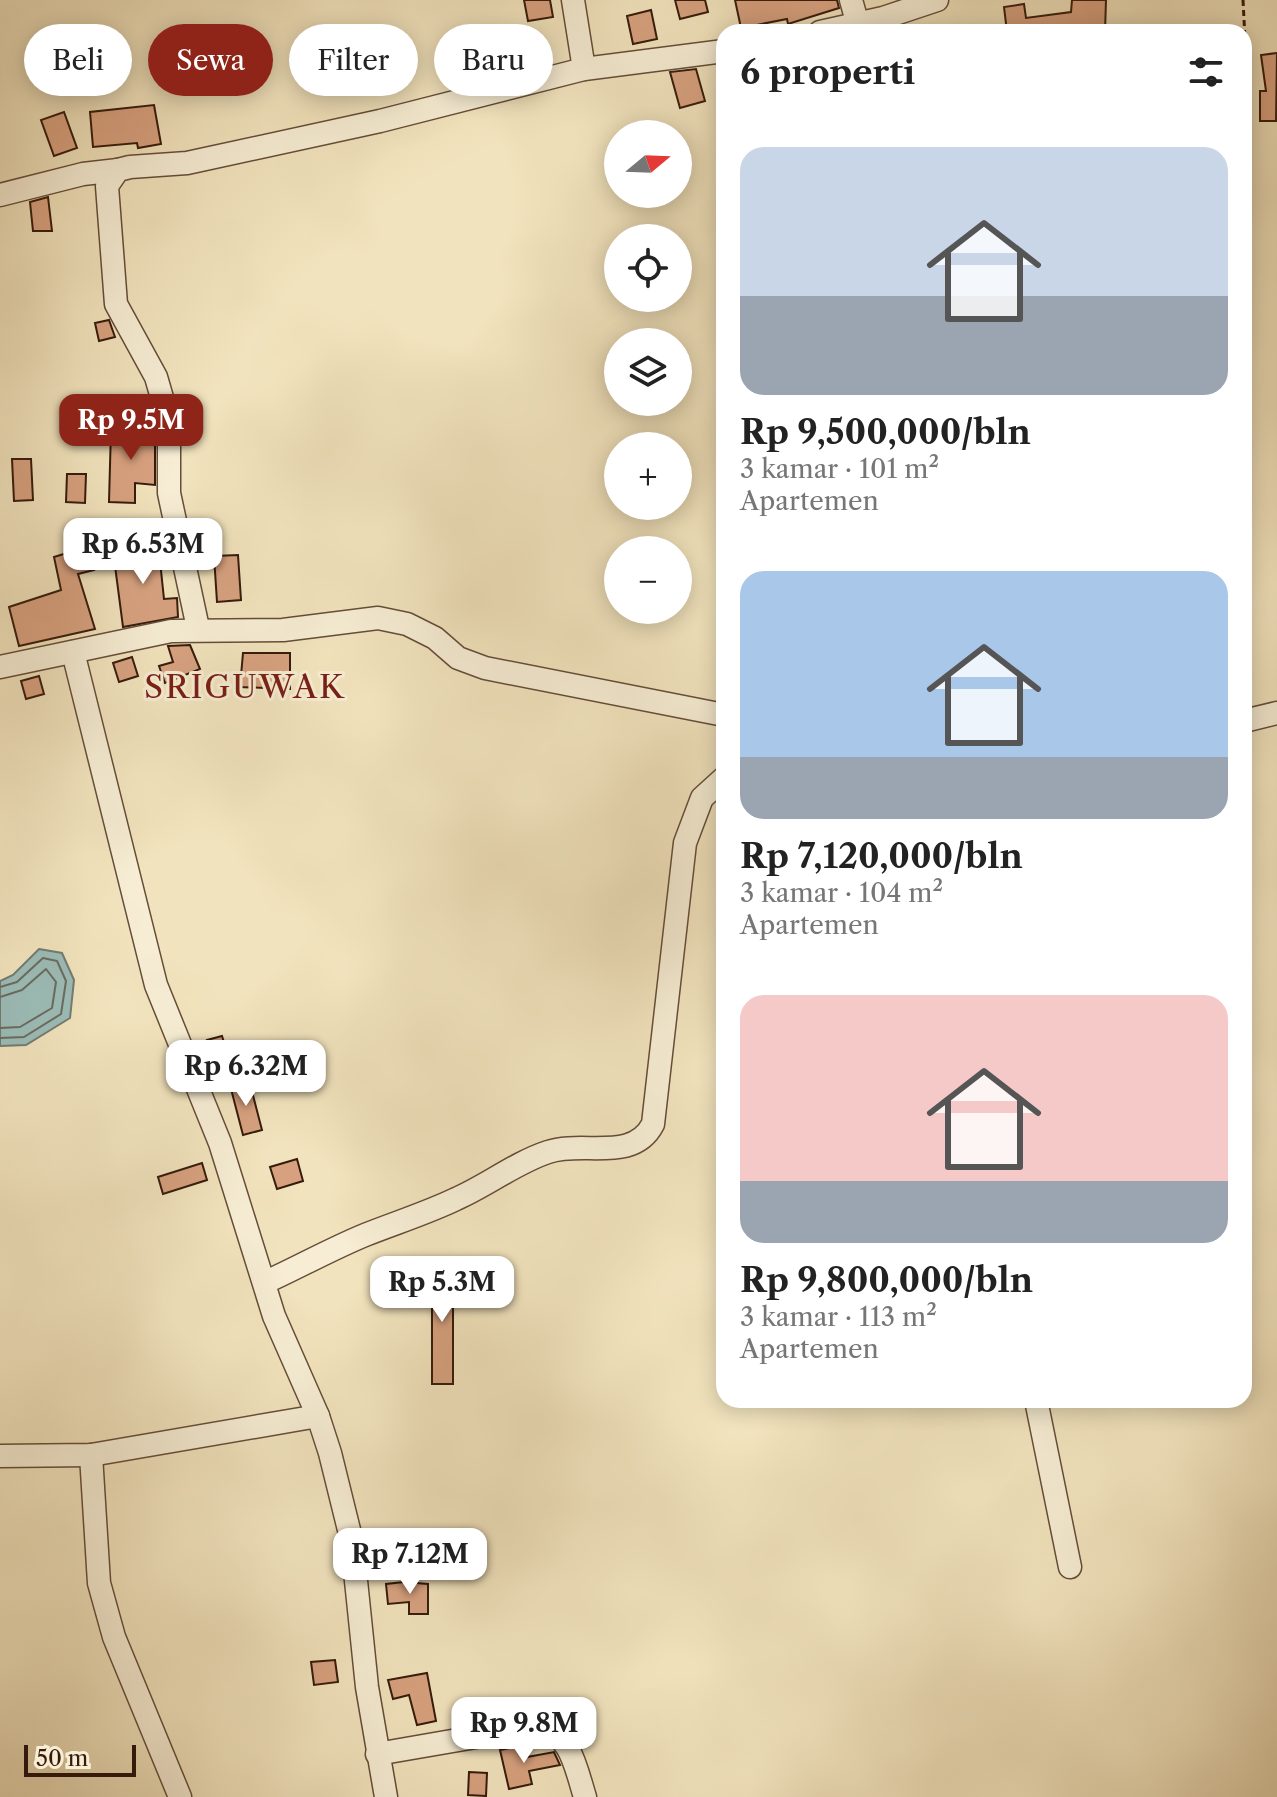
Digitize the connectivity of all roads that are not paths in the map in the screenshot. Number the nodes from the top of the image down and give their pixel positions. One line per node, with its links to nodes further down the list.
1 (573, 0): 7 (street)
2 (851, 0): 4 (street)
3 (937, 0): 5 (street)
4 (858, 24)
5 (870, 24)
6 (716, 52): 7 (street)
7 (584, 69): 8 (street)
8 (118, 170): 9 (street); 10 (street)
9 (0, 195)
10 (198, 628): 11 (street); 13 (street)
11 (73, 652): 12 (street); 17 (street)
12 (0, 667)
13 (716, 713)
14 (1277, 713): 15 (street)
15 (1252, 719)
16 (716, 785): 17 (street)
17 (266, 1282): 19 (street)
18 (1038, 1408): 22 (street)
19 (318, 1416): 20 (street); 23 (street)
20 (91, 1455): 21 (street); 24 (street)
21 (0, 1456)
22 (1070, 1567)
23 (377, 1754): 25 (street); 26 (street)
24 (180, 1797)
25 (386, 1797)
26 (585, 1797)

